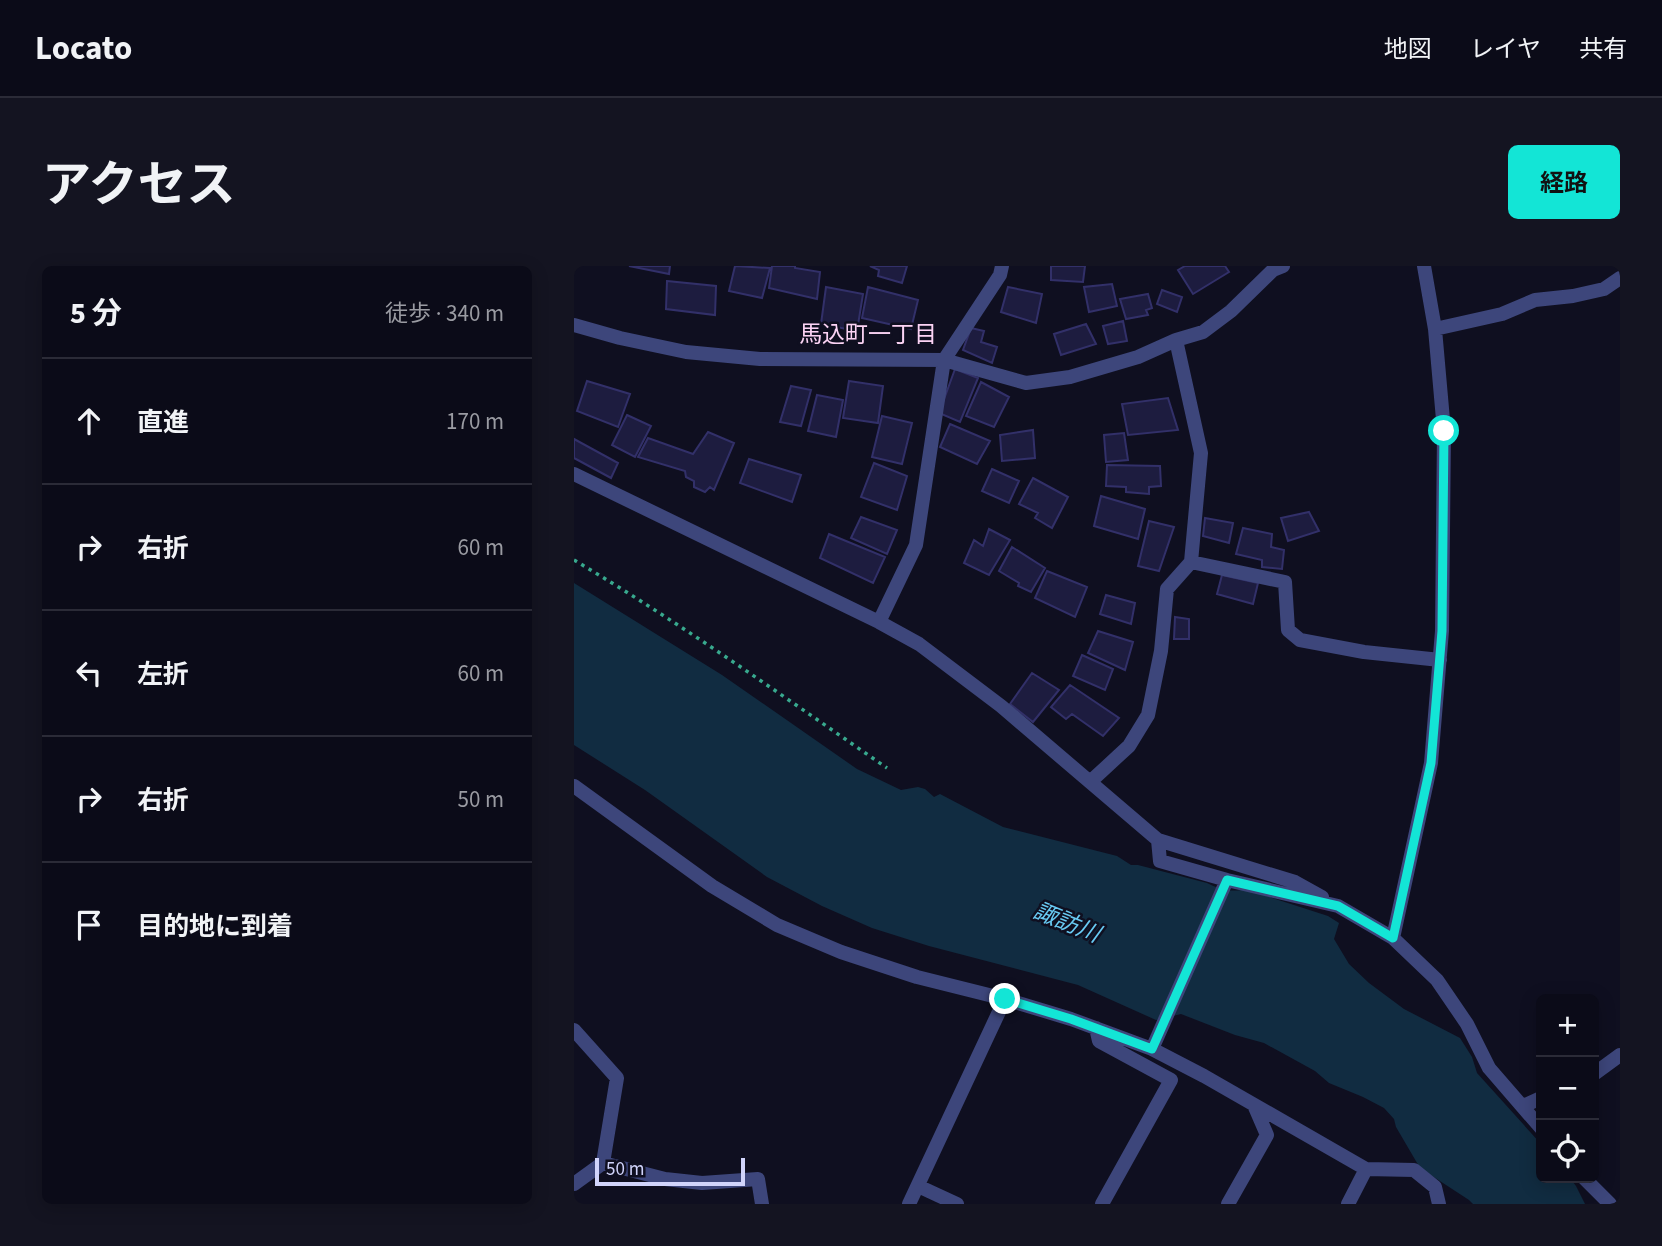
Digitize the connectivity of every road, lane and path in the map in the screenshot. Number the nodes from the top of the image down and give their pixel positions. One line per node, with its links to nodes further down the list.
1 (1002, 266): 8 (street)
2 (1283, 266): 7 (street)
3 (1424, 266): 6 (street)
4 (1620, 278): 6 (street)
5 (574, 325): 8 (street)
6 (1435, 329): 13 (street)
7 (1176, 340): 8 (street); 11 (street)
8 (944, 360): 12 (street)
9 (574, 474): 12 (street)
10 (574, 560): 14 (path)
11 (1191, 562): 13 (street); 15 (street)
12 (879, 622): 15 (street)
13 (1440, 660): 20 (street)
14 (887, 768)
15 (1090, 782): 17 (street)
16 (574, 786): 21 (street)
17 (1158, 840): 18 (street); 19 (street)
18 (1226, 883): 19 (street); 24 (street)
19 (1338, 906): 20 (street)
20 (1393, 938): 29 (street)
21 (1005, 999): 22 (street); 35 (street)
22 (1096, 1028): 24 (street); 39 (street)
23 (574, 1030): 31 (street)
24 (1154, 1045): 28 (street)
25 (1620, 1055): 26 (street)
26 (1599, 1070)
27 (1536, 1100): 29 (street)
28 (1254, 1104): 32 (street); 40 (street)
29 (1523, 1106): 30 (street)
30 (1536, 1122)
31 (603, 1163): 34 (street); 36 (street)
32 (1366, 1169): 41 (street); 42 (street)
33 (1589, 1183): 43 (street)
34 (574, 1184)
35 (918, 1186): 37 (street); 38 (street)
36 (762, 1204)
37 (909, 1204)
38 (957, 1204)
39 (1102, 1204)
40 (1228, 1204)
41 (1348, 1204)
42 (1439, 1204)
43 (1610, 1204)

